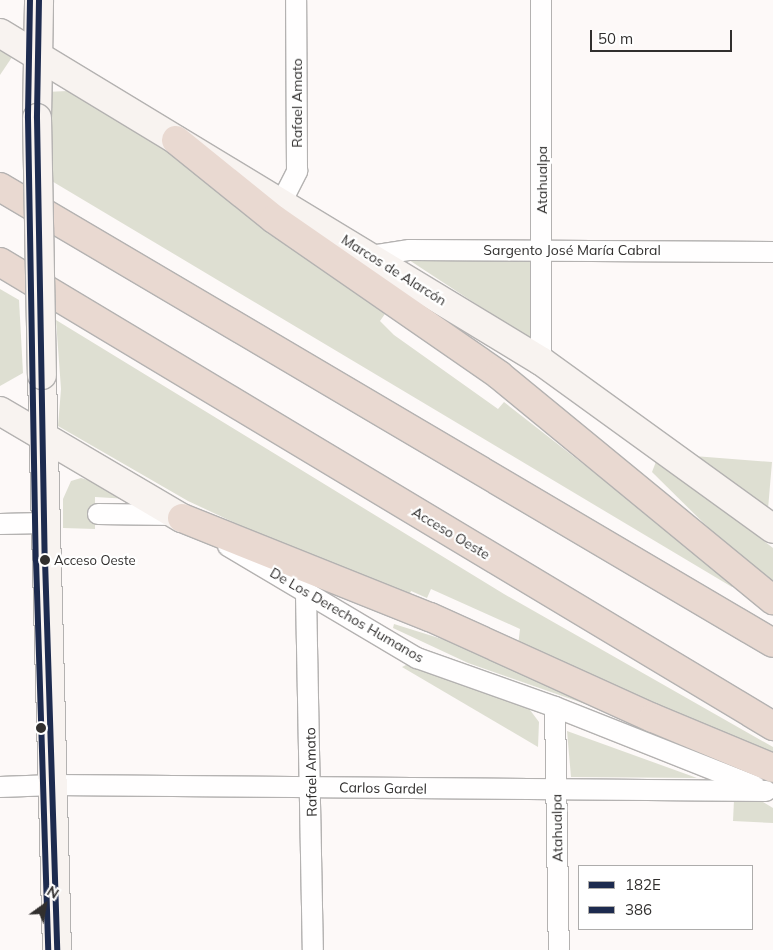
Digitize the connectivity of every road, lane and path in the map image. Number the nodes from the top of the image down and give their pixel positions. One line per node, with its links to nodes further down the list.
1 (39, 0): 5 (street)
2 (296, 0): 8 (street, Rafael Amato)
3 (541, 0): 9 (street, Atahualpa)
4 (0, 33): 5 (street, Marcos de Alarcón)
5 (39, 54): 6 (street, Marcos de Alarcón); 15 (street, bridge)
6 (176, 140): 8 (street, Marcos de Alarcón); 22 (highway)
7 (0, 188): 23 (highway)
8 (282, 202): 11 (street, Marcos de Alarcón)
9 (542, 250): 10 (street, Sargento José María Cabral); 11 (street, Sargento José María Cabral); 13 (street, Atahualpa)
10 (773, 252)
11 (371, 256): 13 (street, Marcos de Alarcón)
12 (0, 262): 25 (highway, Acceso Oeste)
13 (541, 361): 20 (street, Marcos de Alarcón)
14 (0, 412): 15 (street, De Los Derechos Humanos)
15 (43, 436): 17 (street, De Los Derechos Humanos); 18 (street)
16 (98, 514): 17 (street)
17 (179, 516): 21 (street, De Los Derechos Humanos); 26 (highway)
18 (44, 523): 19 (street); 27 (street)
19 (0, 524)
20 (773, 529)
21 (306, 594): 24 (street, De Los Derechos Humanos); 29 (street, Rafael Amato)
22 (773, 600)
23 (773, 643)
24 (555, 706): 26 (street, De Los Derechos Humanos); 30 (street, Atahualpa)
25 (773, 726)
26 (771, 784): 30 (street, Carlos Gardel)
27 (54, 785): 28 (street, Carlos Gardel); 29 (street, Carlos Gardel); 31 (street)
28 (0, 787)
29 (312, 788): 30 (street, Carlos Gardel); 32 (street, Rafael Amato)
30 (557, 790): 33 (street, Atahualpa)
31 (57, 950)
32 (313, 950)
33 (559, 950)

